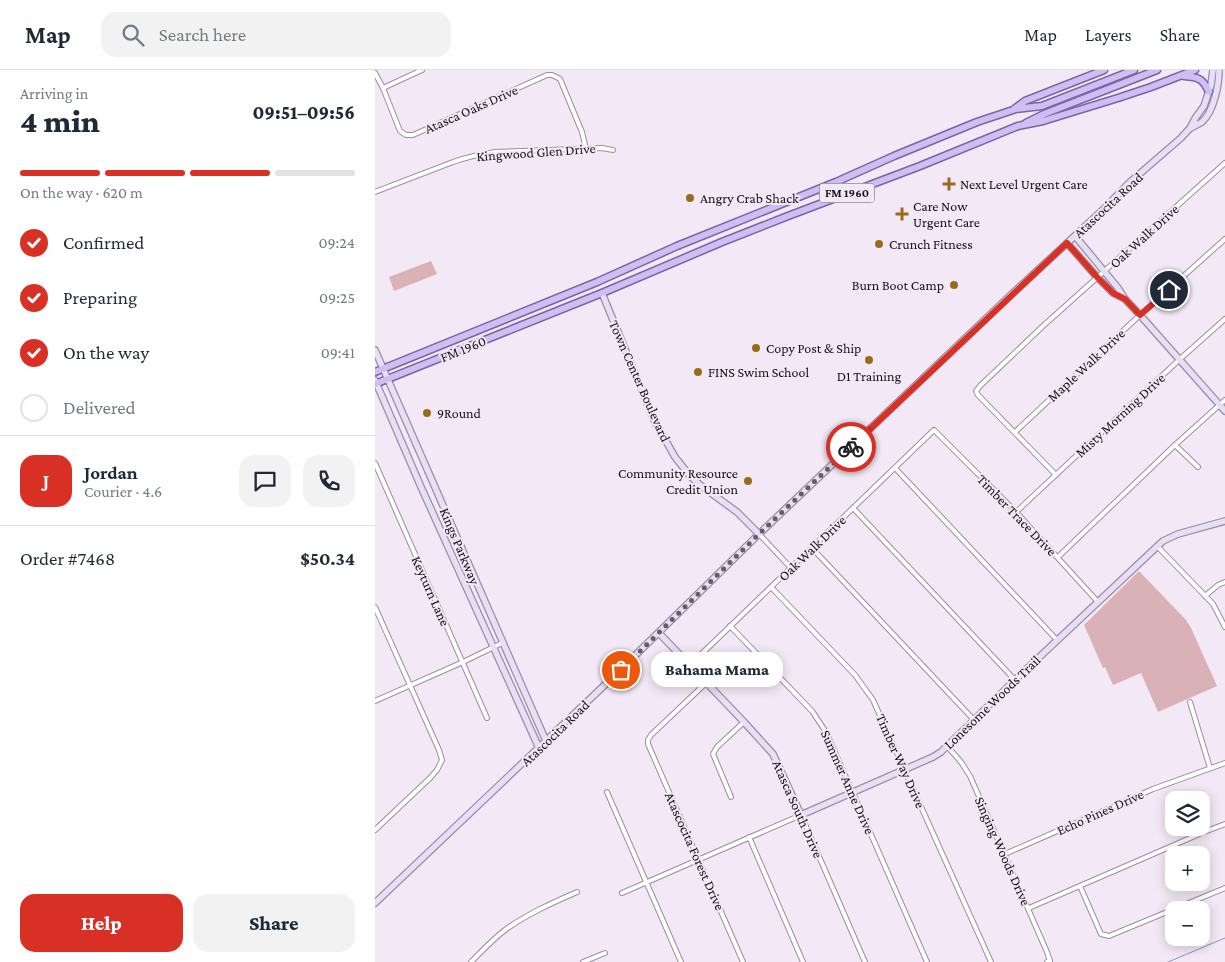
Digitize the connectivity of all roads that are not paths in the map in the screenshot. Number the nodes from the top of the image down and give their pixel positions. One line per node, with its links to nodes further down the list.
1 (422, 70): 10 (street)
2 (1104, 70): 12 (main road, FM 1960 / FM 1960)
3 (1134, 70): 12 (main road)
4 (1157, 70): 13 (main road)
5 (1195, 70): 9 (main road, FM 1960 / FM 1960)
6 (1213, 70): 11 (street, Atascocita Road)
7 (1219, 70): 14 (street, Atascocita Road)
8 (375, 73): 10 (street, Atasca Oaks Drive)
9 (1181, 76): 11 (main road); 13 (main road, FM 1960 / FM 1960)
10 (383, 88): 15 (street, Atasca Oaks Drive)
11 (1209, 92): 14 (street, Atascocita Road)
12 (1013, 110): 30 (main road, FM 1960 / FM 1960)
13 (1018, 126): 24 (main road, FM 1960 / FM 1960)
14 (1190, 128): 19 (street, Atascocita Road)
15 (585, 149): 16 (street, Kingwood Glen Drive); 18 (street, Kingwood Glen Drive)
16 (613, 150)
17 (1225, 164): 22 (street, Oak Walk Drive)
18 (375, 192)
19 (1075, 236): 21 (street, Atascocita Road); 22 (street)
20 (1225, 239): 26 (street, Maple Walk Drive)
21 (1067, 243): 23 (street); 47 (street, Atascocita Road)
22 (1104, 271): 23 (street, Oak Walk Drive); 25 (street)
23 (1097, 277): 25 (street); 38 (street, Oak Walk Drive)
24 (602, 293): 32 (main road, FM 1960 / FM 1960); 47 (street, Town Center Boulevard)
25 (1125, 299): 26 (street)
26 (1140, 315): 29 (street); 38 (street, Maple Walk Drive)
27 (1225, 319): 29 (street, Misty Morning Drive)
28 (375, 350): 30 (street, Kings Parkway)
29 (1180, 359): 35 (street); 43 (street, Misty Morning Drive)
30 (383, 369): 31 (main road, FM 1960 / FM 1960); 32 (street, Kings Parkway)
31 (375, 372)
32 (387, 379): 33 (main road, FM 1960 / FM 1960); 61 (street, Kings Parkway)
33 (375, 382): 62 (street, Kings Parkway)
34 (1225, 400): 35 (street)
35 (1220, 405): 36 (street); 39 (street)
36 (1225, 411)
37 (934, 430): 42 (street, Oak Walk Drive); 45 (street, Timber Trace Drive)
38 (1015, 432): 43 (street)
39 (1175, 444): 41 (street); 50 (street)
40 (375, 463): 63 (street, Keyturn Lane)
41 (1198, 467)
42 (895, 468): 44 (street, Oak Walk Drive); 60 (street)
43 (1056, 475): 45 (street, Misty Morning Drive)
44 (853, 508): 49 (street, Oak Walk Drive); 65 (street)
45 (1016, 512): 50 (street, Timber Trace Drive)
46 (1225, 522): 48 (street, Lonesome Woods Trail)
47 (759, 534): 51 (street, Town Center Boulevard); 59 (street, Atascocita Road)
48 (1157, 546): 54 (street); 55 (street, Lonesome Woods Trail)
49 (812, 548): 51 (street, Oak Walk Drive); 71 (street)
50 (1058, 557): 55 (street, Timber Trace Drive)
51 (791, 568): 53 (street, Oak Walk Drive)
52 (1225, 582): 54 (street)
53 (771, 587): 57 (street, Oak Walk Drive); 78 (street, Timber Way Drive)
54 (1205, 596): 58 (street)
55 (1098, 602): 60 (street, Lonesome Woods Trail)
56 (375, 607): 67 (street)
57 (730, 626): 64 (street, Oak Walk Drive); 80 (street, Summer Anne Drive)
58 (1225, 627)
59 (659, 633): 64 (street, Atasca South Drive); 73 (street, Atascocita Road)
60 (1057, 640): 65 (street, Lonesome Woods Trail)
61 (502, 642): 62 (street); 73 (street, Kings Parkway)
62 (494, 647): 63 (street); 75 (street, Kings Parkway)
63 (463, 662): 67 (street); 70 (street, Keyturn Lane)
64 (690, 665): 66 (street, Atasca South Drive)
65 (1015, 680): 71 (street, Lonesome Woods Trail)
66 (706, 683): 72 (street, Atasca South Drive); 87 (street, Atascocita Forest Drive)
67 (410, 685): 68 (street); 84 (street)
68 (375, 701)
69 (1190, 702): 77 (street)
70 (487, 718)
71 (974, 720): 74 (street, Lonesome Woods Trail)
72 (744, 722): 81 (street); 82 (street, Atasca South Drive)
73 (546, 741): 75 (street, Atascocita Road)
74 (947, 746): 78 (street, Lonesome Woods Trail); 86 (street, Singing Woods Drive)
75 (539, 748): 93 (street, Atascocita Road)
76 (1225, 763): 77 (street, Echo Pines Drive)
77 (1210, 768): 86 (street, Echo Pines Drive)
78 (904, 770): 80 (street, Lonesome Woods Trail); 104 (street, Timber Way Drive)
79 (607, 792): 88 (street)
80 (853, 792): 82 (street, Lonesome Woods Trail); 103 (street, Summer Anne Drive)
81 (731, 797)
82 (801, 815): 85 (street, Lonesome Woods Trail); 102 (street, Atasca South Drive)
83 (1225, 824): 89 (street)
84 (375, 830)
85 (749, 837): 87 (street, Lonesome Woods Trail); 101 (street)
86 (1005, 854): 94 (street, Singing Woods Drive)
87 (699, 860): 88 (street, Lonesome Woods Trail); 100 (street, Atascocita Forest Drive)
88 (646, 882): 92 (street, Lonesome Woods Trail); 99 (street)
89 (1080, 886): 90 (street); 94 (street)
90 (1225, 888)
91 (577, 892): 97 (street)
92 (622, 893)
93 (375, 903)
94 (1029, 908): 96 (street, Singing Woods Drive)
95 (605, 953): 98 (street)
96 (1049, 961)
97 (471, 962)
98 (583, 962)
99 (681, 962)
100 (743, 962)
101 (803, 962)
102 (865, 962)
103 (927, 962)
104 (991, 962)

